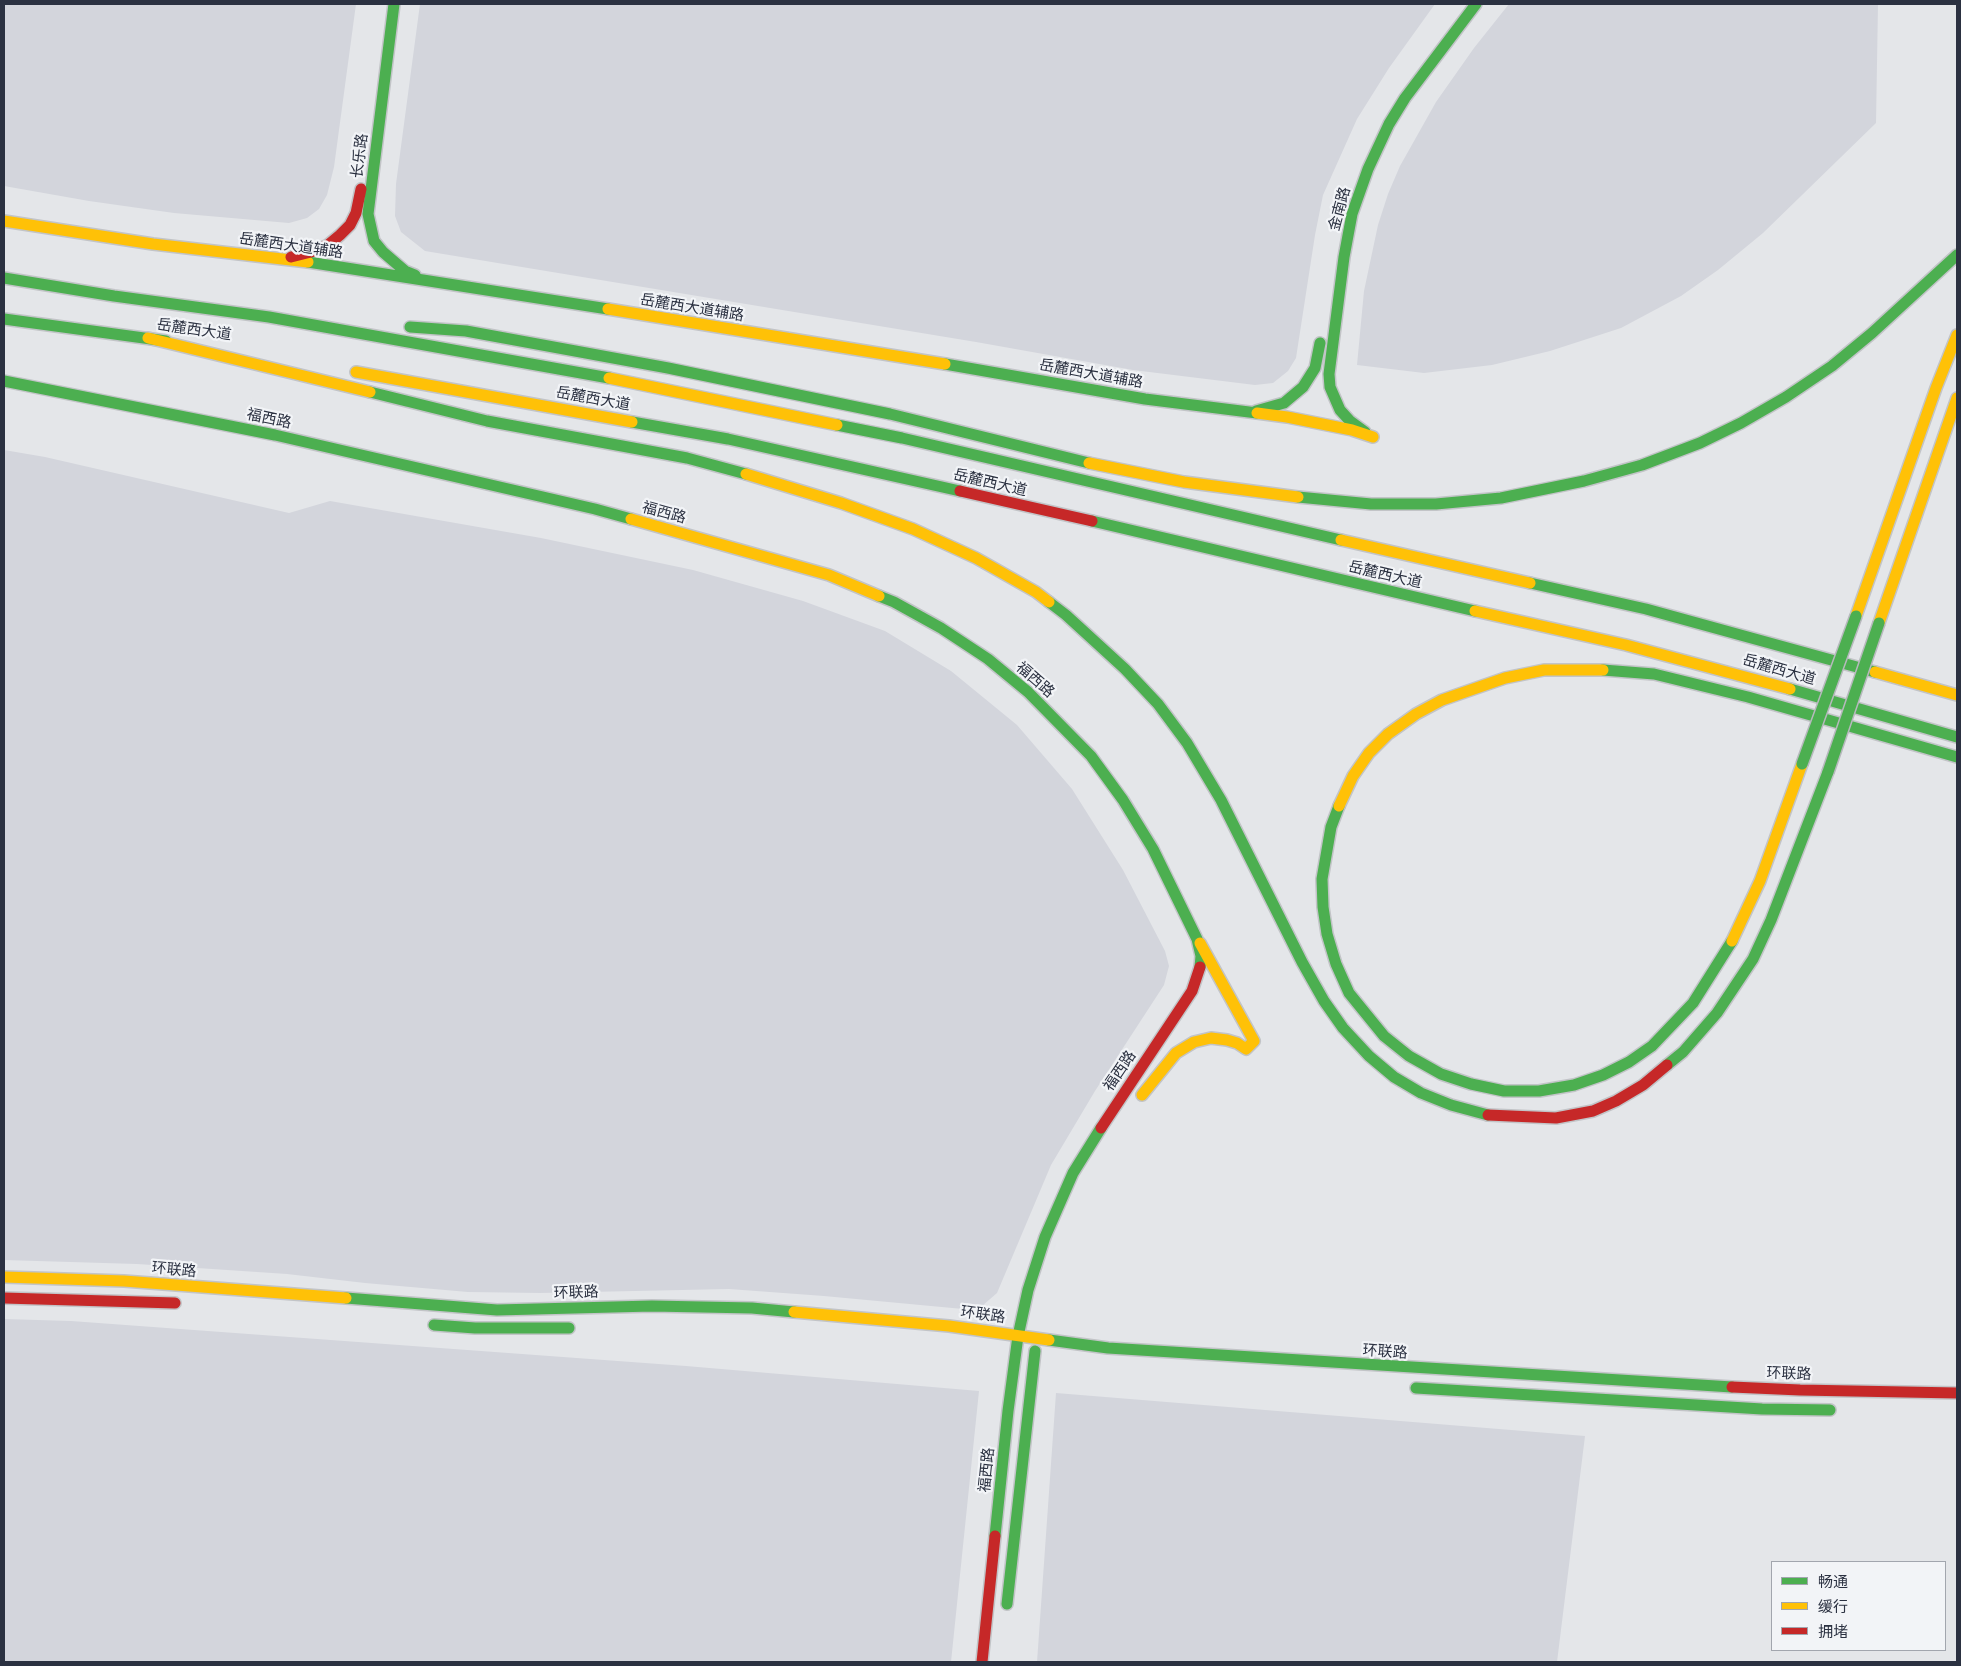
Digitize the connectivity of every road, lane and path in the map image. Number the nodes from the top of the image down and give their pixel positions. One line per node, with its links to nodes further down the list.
1 (384, 4): 8 (main road, 长乐路)
2 (394, 4): 11 (main road, 长乐路)
3 (1463, 4): 6 (main road, 金南路)
4 (1476, 4): 27 (main road, 金南路)
5 (4, 222): 8 (main road, 岳麓西大道辅路)
6 (1339, 222)
7 (1957, 255): 17 (main road)
8 (278, 258): 11 (main road, 岳麓西大道辅路)
9 (4, 273): 12 (main road)
10 (4, 278): 12 (main road, 岳麓西大道)
11 (430, 282): 26 (main road, 岳麓西大道辅路)
12 (29, 283): 13 (main road, 岳麓西大道)
13 (269, 317): 16 (main road); 28 (main road, 岳麓西大道)
14 (4, 319): 15 (main road, 岳麓西大道)
15 (41, 324): 18 (main road); 21 (main road, 岳麓西大道)
16 (378, 325)
17 (397, 326)
18 (4, 328)
19 (1321, 330): 26 (main road)
20 (1957, 335): 30 (main road, bridge)
21 (148, 338): 22 (main road, 岳麓西大道); 25 (main road, bridge)
22 (279, 358)
23 (344, 370): 29 (main road, 岳麓西大道)
24 (4, 381): 31 (main road, 福西路)
25 (1957, 398)
26 (1247, 412): 27 (main road, 岳麓西大道辅路)
27 (1373, 437)
28 (1957, 695)
29 (1957, 737)
30 (1957, 757)
31 (1198, 939): 32 (main road); 39 (main road, 福西路)
32 (1133, 1108)
33 (4, 1277): 39 (main road, 环联路)
34 (4, 1298): 35 (main road)
35 (191, 1304)
36 (420, 1324): 37 (main road)
37 (584, 1327)
38 (1037, 1334): 39 (main road, 环联路); 41 (main road); 43 (main road, 环联路)
39 (1018, 1336): 40 (main road, 福西路)
40 (1011, 1350): 41 (main road); 46 (main road, 福西路)
41 (1039, 1354): 45 (main road)
42 (1402, 1387): 44 (main road)
43 (1957, 1393)
44 (1843, 1410)
45 (1006, 1616)
46 (982, 1662)

